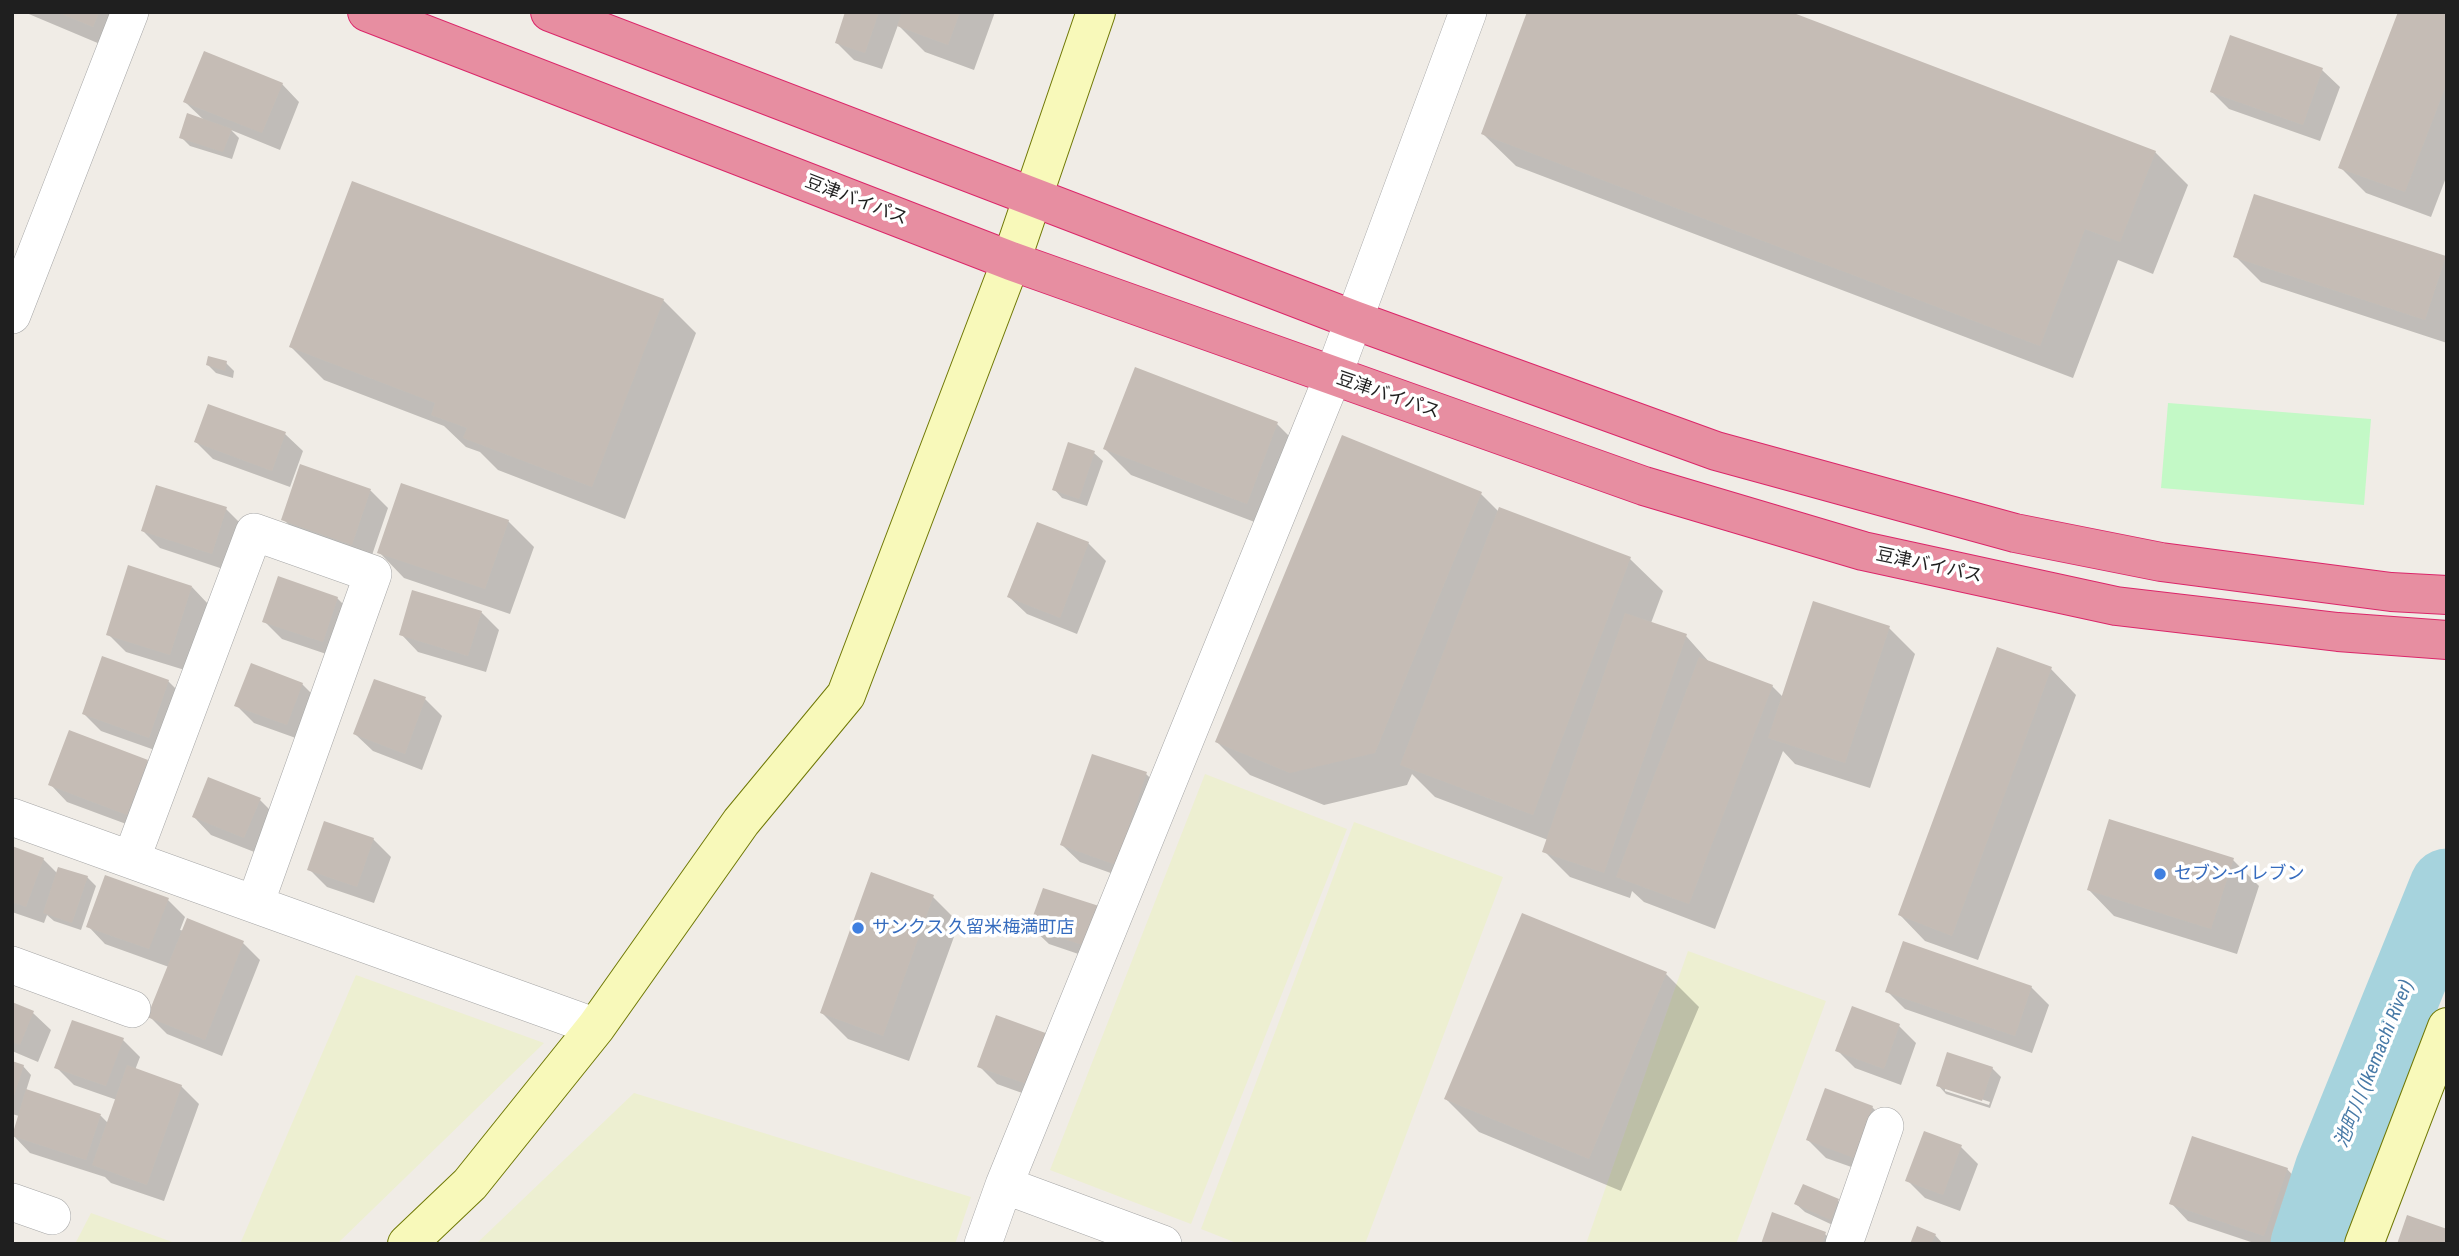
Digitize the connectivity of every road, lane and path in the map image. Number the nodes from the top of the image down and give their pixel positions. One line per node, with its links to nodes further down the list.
1 (130, 12): 8 (street)
2 (367, 12): 7 (highway, 豆津バイパス)
3 (550, 12): 6 (highway)
4 (1096, 12): 6 (street)
5 (1468, 12): 9 (street)
6 (1033, 196): 7 (street); 9 (highway)
7 (1011, 261): 10 (highway, 豆津バイパス); 18 (street)
8 (12, 315)
9 (1354, 320): 10 (street); 11 (highway)
10 (1333, 376): 12 (highway, 豆津バイパス); 21 (street)
11 (2447, 595)
12 (2447, 640)
13 (12, 817): 14 (street)
14 (131, 860): 15 (street); 15 (street)
15 (256, 904): 18 (street)
16 (12, 965): 17 (street)
17 (132, 1009)
18 (596, 1027): 24 (street)
19 (2447, 1027): 28 (street)
20 (1885, 1126): 27 (street)
21 (1004, 1185): 25 (street); 26 (street)
22 (12, 1202): 23 (street)
23 (52, 1216)
24 (407, 1244)
25 (983, 1244)
26 (1163, 1244)
27 (1844, 1244)
28 (2364, 1244)

